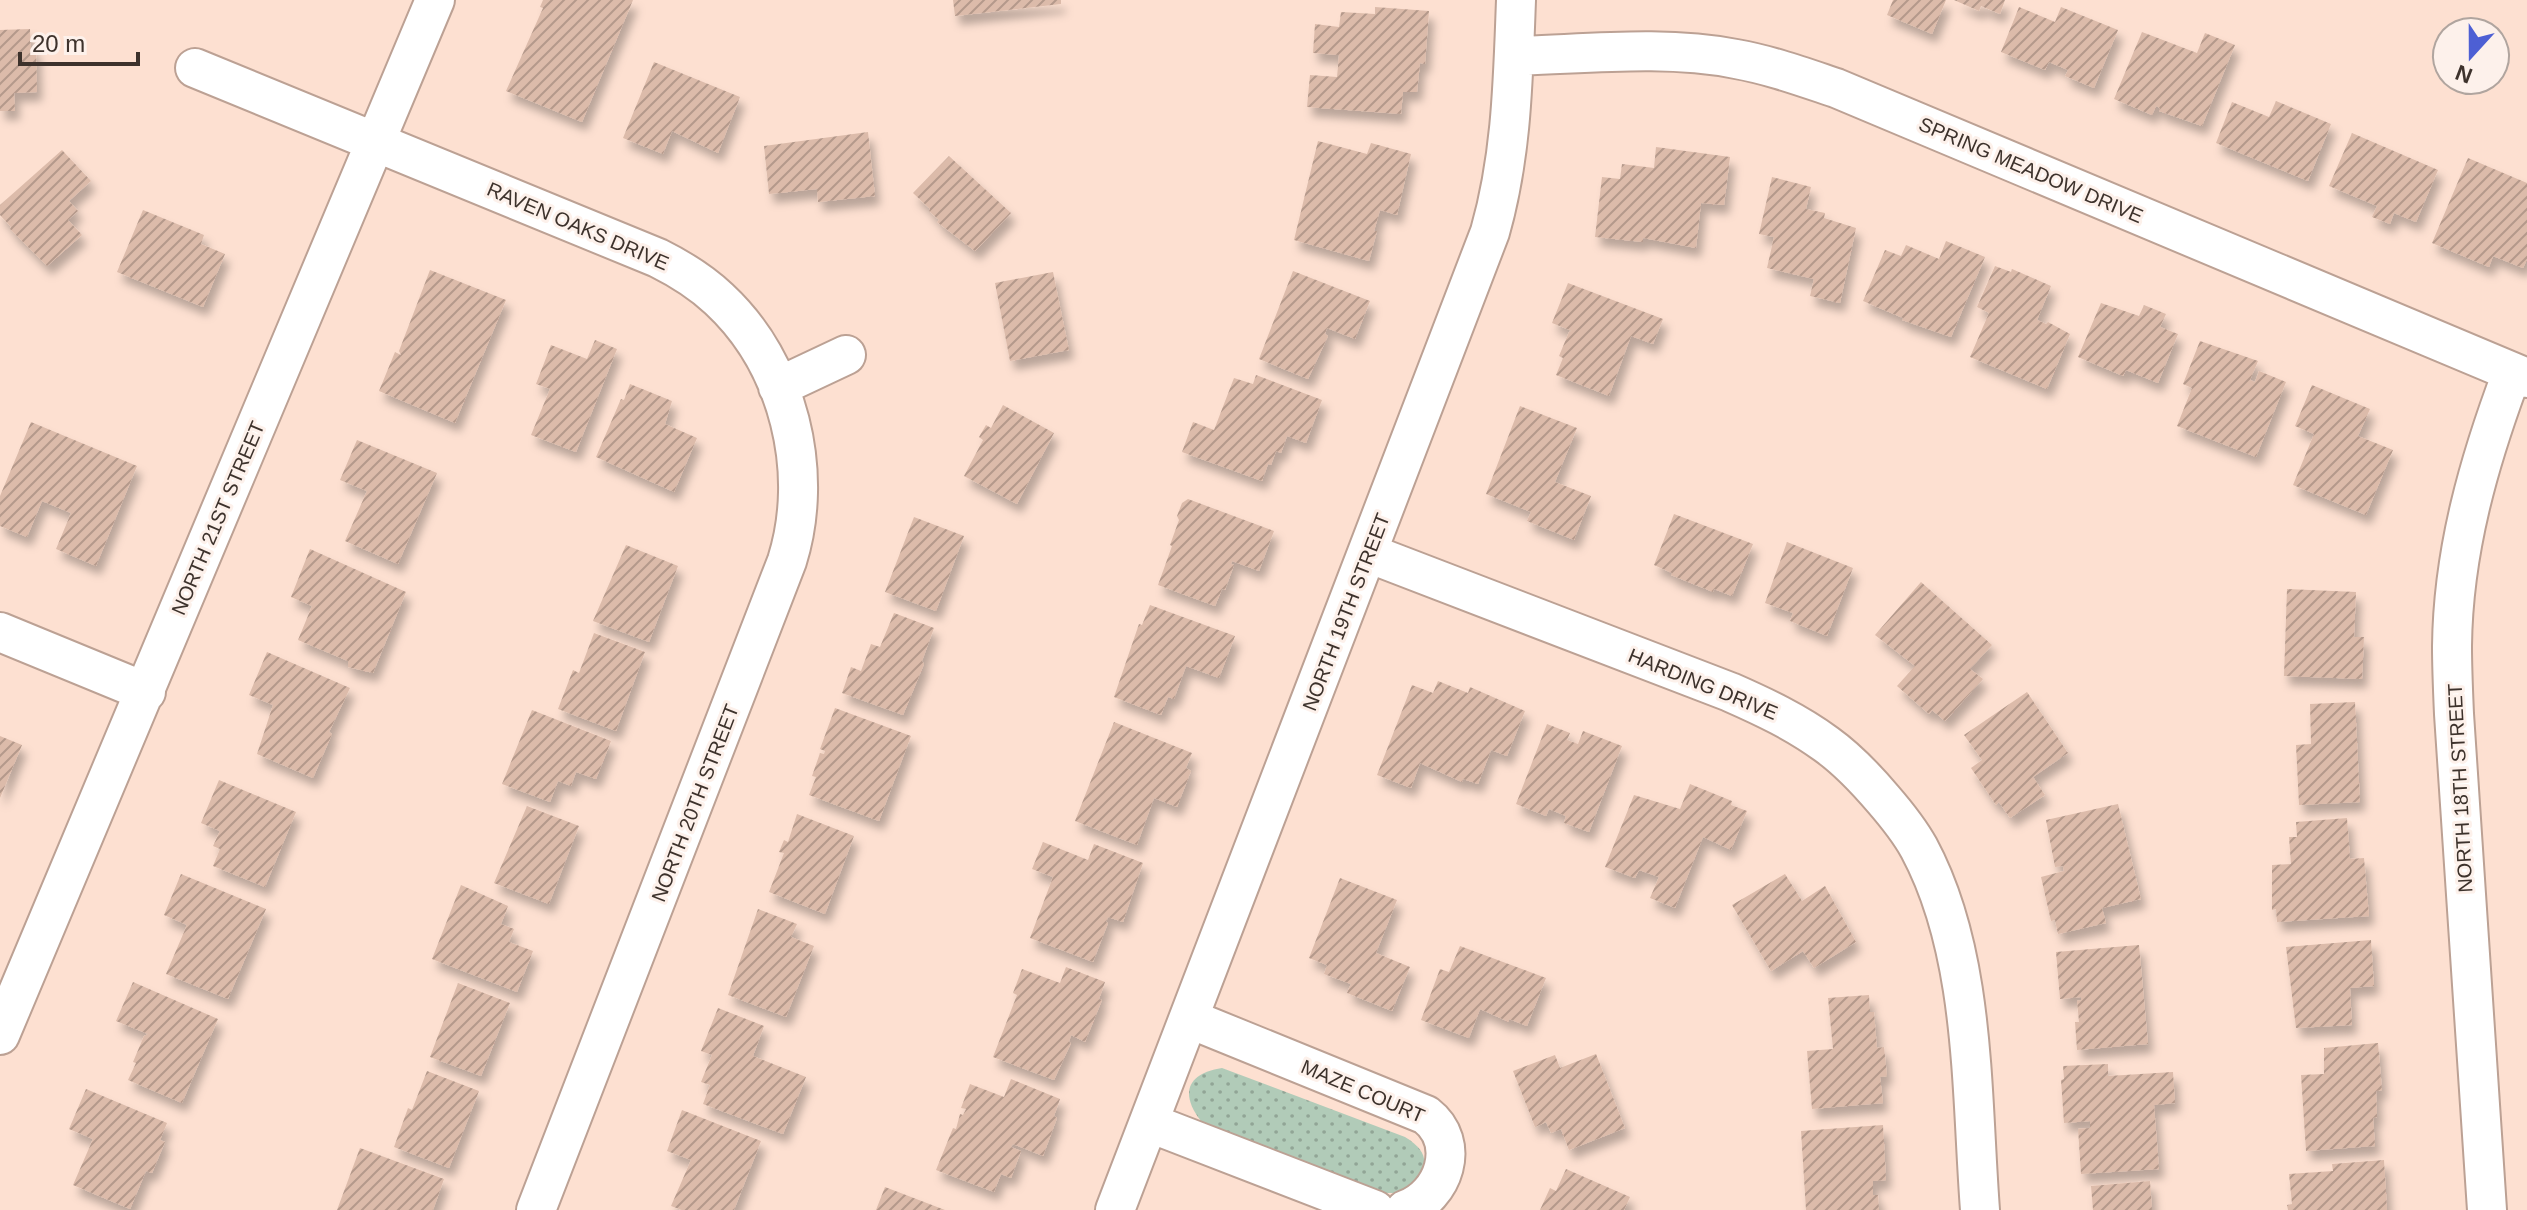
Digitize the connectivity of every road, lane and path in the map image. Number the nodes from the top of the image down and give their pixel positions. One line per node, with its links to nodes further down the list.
1 (435, 0): 5 (street, NORTH 21ST STREET)
2 (1516, 0): 3 (street, NORTH 19TH STREET)
3 (1515, 56): 7 (street, SPRING MEADOW DRIVE); 9 (street, NORTH 19TH STREET)
4 (195, 68): 5 (street, RAVEN OAKS DRIVE)
5 (376, 141): 8 (street, RAVEN OAKS DRIVE); 11 (street, NORTH 21ST STREET)
6 (846, 355): 8 (street)
7 (2520, 375): 20 (street, NORTH 18TH STREET)
8 (778, 387): 15 (street, NORTH 20TH STREET)
9 (1368, 553): 12 (street, NORTH 19TH STREET); 19 (street, HARDING DRIVE)
10 (0, 632): 11 (street)
11 (146, 692): 13 (street, NORTH 21ST STREET)
12 (1190, 1019): 14 (street, NORTH 19TH STREET); 18 (street, MAZE COURT)
13 (0, 1035)
14 (1150, 1123): 16 (street, NORTH 19TH STREET); 17 (street)
15 (536, 1210)
16 (1115, 1210)
17 (1375, 1210)
18 (1405, 1210)
19 (1980, 1210)
20 (2487, 1210)

